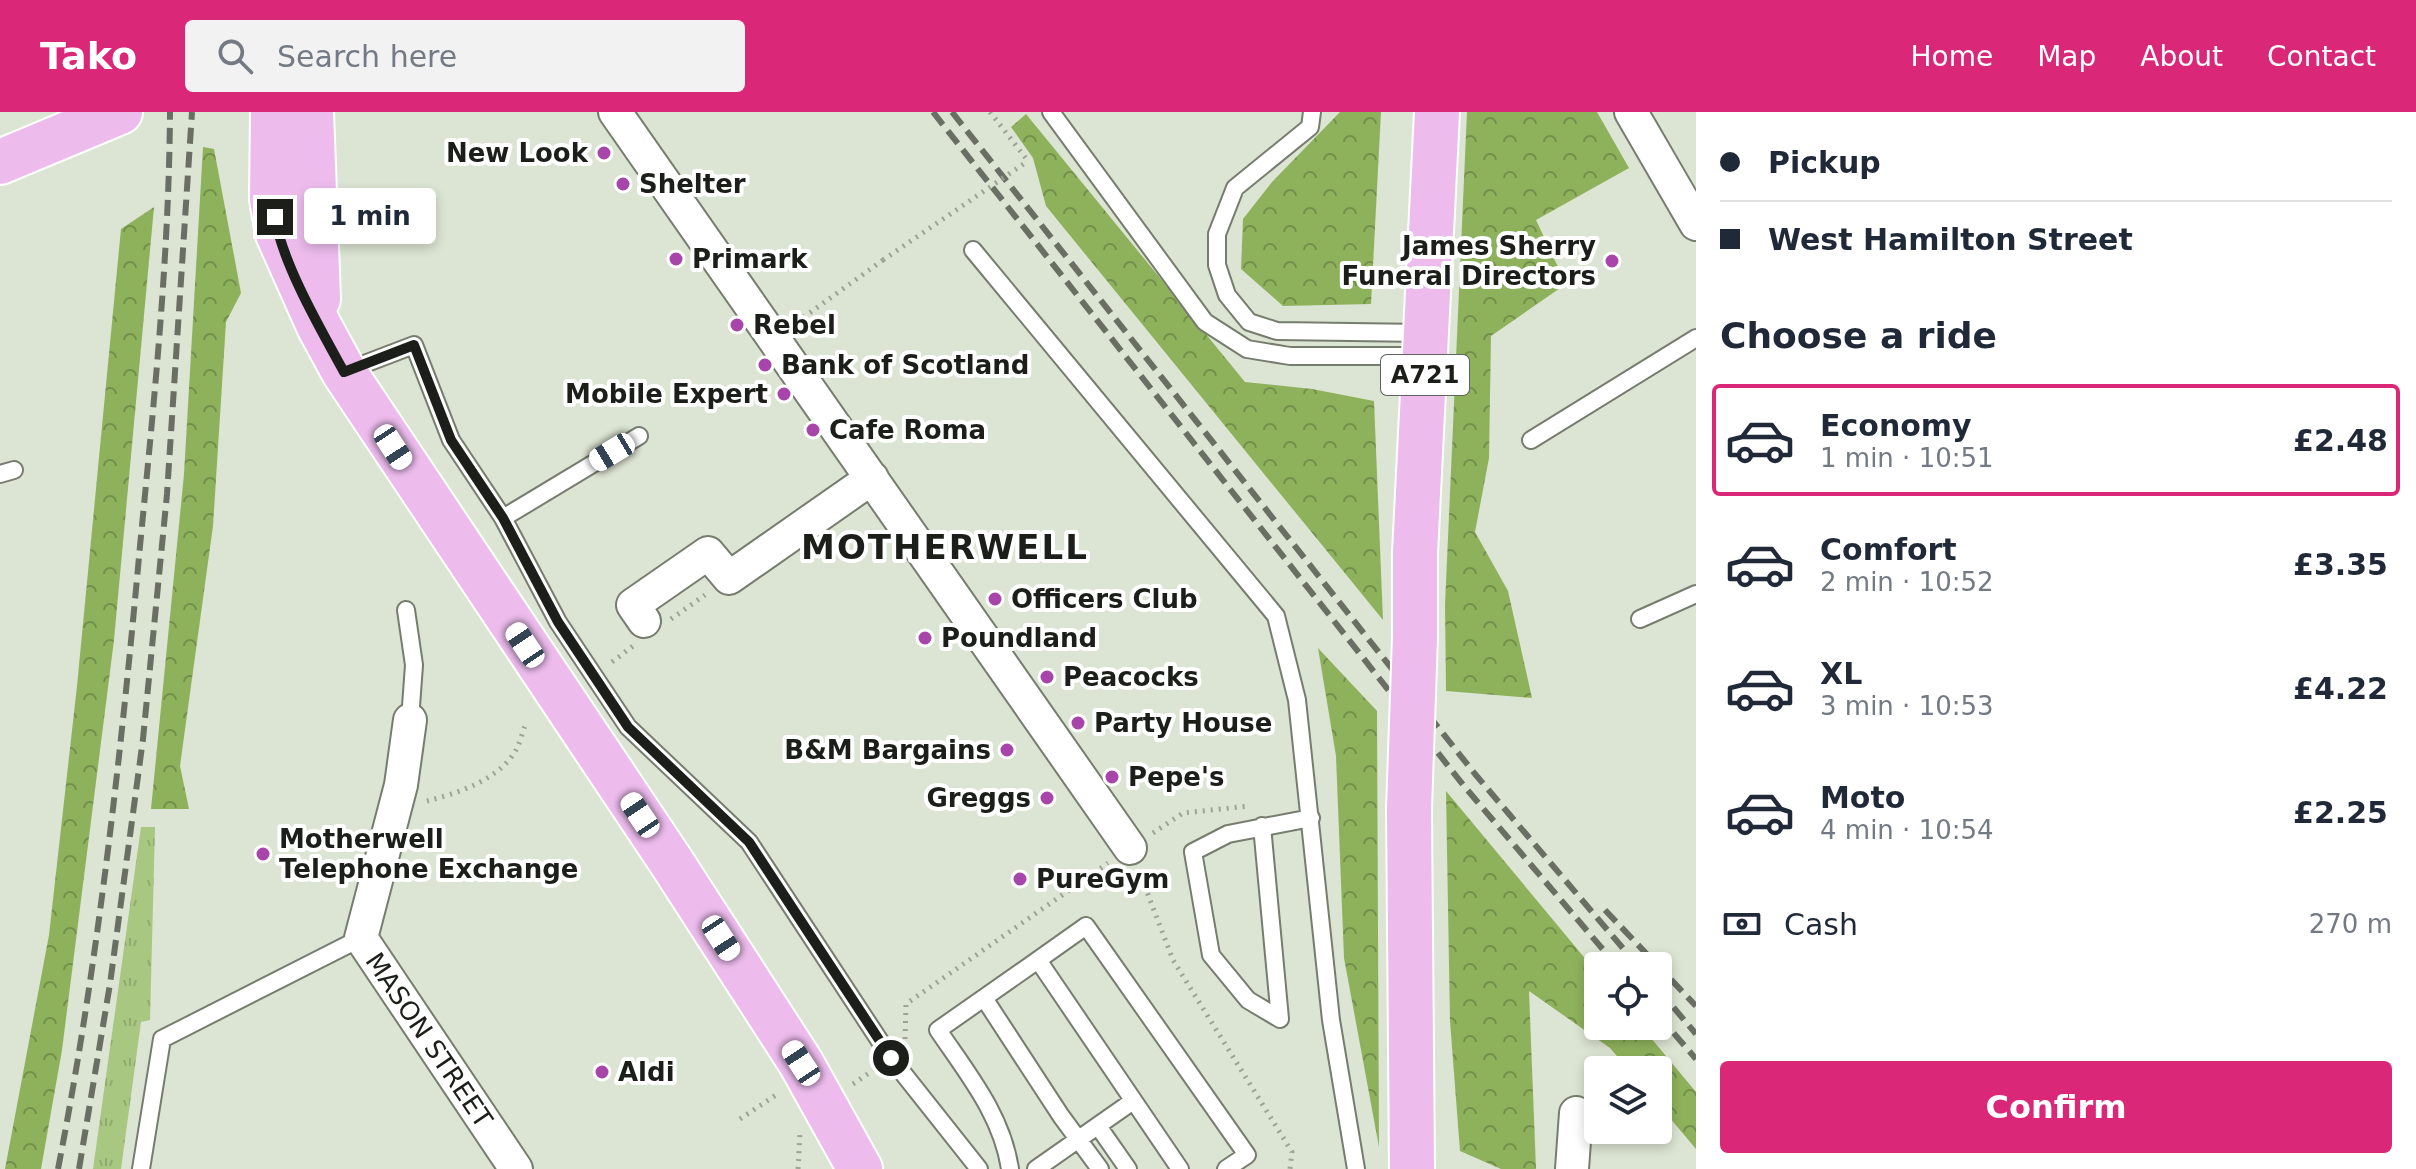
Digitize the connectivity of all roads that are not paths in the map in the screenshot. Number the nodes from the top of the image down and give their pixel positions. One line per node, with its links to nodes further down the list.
1 (273, 112): 12 (main road)
2 (311, 112): 12 (main road)
3 (615, 112): 18 (street)
4 (1051, 112): 14 (lane)
5 (1312, 112): 14 (lane)
6 (1437, 112): 14 (main road, A721)
7 (1631, 112): 10 (street)
8 (107, 114): 9 (main road)
9 (0, 162)
10 (1696, 224)
11 (973, 250): 25 (lane)
12 (319, 326): 15 (main road)
13 (1696, 338): 17 (lane)
14 (1427, 344): 48 (main road, A721, bridge)
15 (344, 372): 19 (lane); 32 (main road)
16 (639, 436): 19 (lane)
17 (1531, 440)
18 (872, 478): 23 (street); 27 (street)
19 (503, 518): 40 (lane)
20 (1696, 594): 22 (lane)
21 (406, 610): 24 (lane)
22 (1640, 619)
23 (656, 622)
24 (410, 720): 28 (street, MASON STREET)
25 (1311, 818): 26 (lane); 47 (lane)
26 (1262, 826): 26 (lane)
27 (1130, 848)
28 (361, 938): 36 (lane); 37 (street, MASON STREET)
29 (1038, 960): 30 (lane); 31 (lane); 46 (lane)
30 (984, 998): 35 (lane); 41 (lane)
31 (1133, 1101): 34 (lane); 45 (lane)
32 (824, 1104): 38 (main road); 39 (main road)
33 (1576, 1113): 49 (street)
34 (1098, 1126): 35 (lane); 44 (lane)
35 (1079, 1138): 42 (lane); 43 (lane)
36 (141, 1169)
37 (516, 1169)
38 (832, 1169)
39 (860, 1169)
40 (979, 1169)
41 (1010, 1169)
42 (1036, 1169)
43 (1100, 1169)
44 (1128, 1169)
45 (1180, 1169)
46 (1226, 1169)
47 (1356, 1169)
48 (1412, 1169)
49 (1572, 1169)

